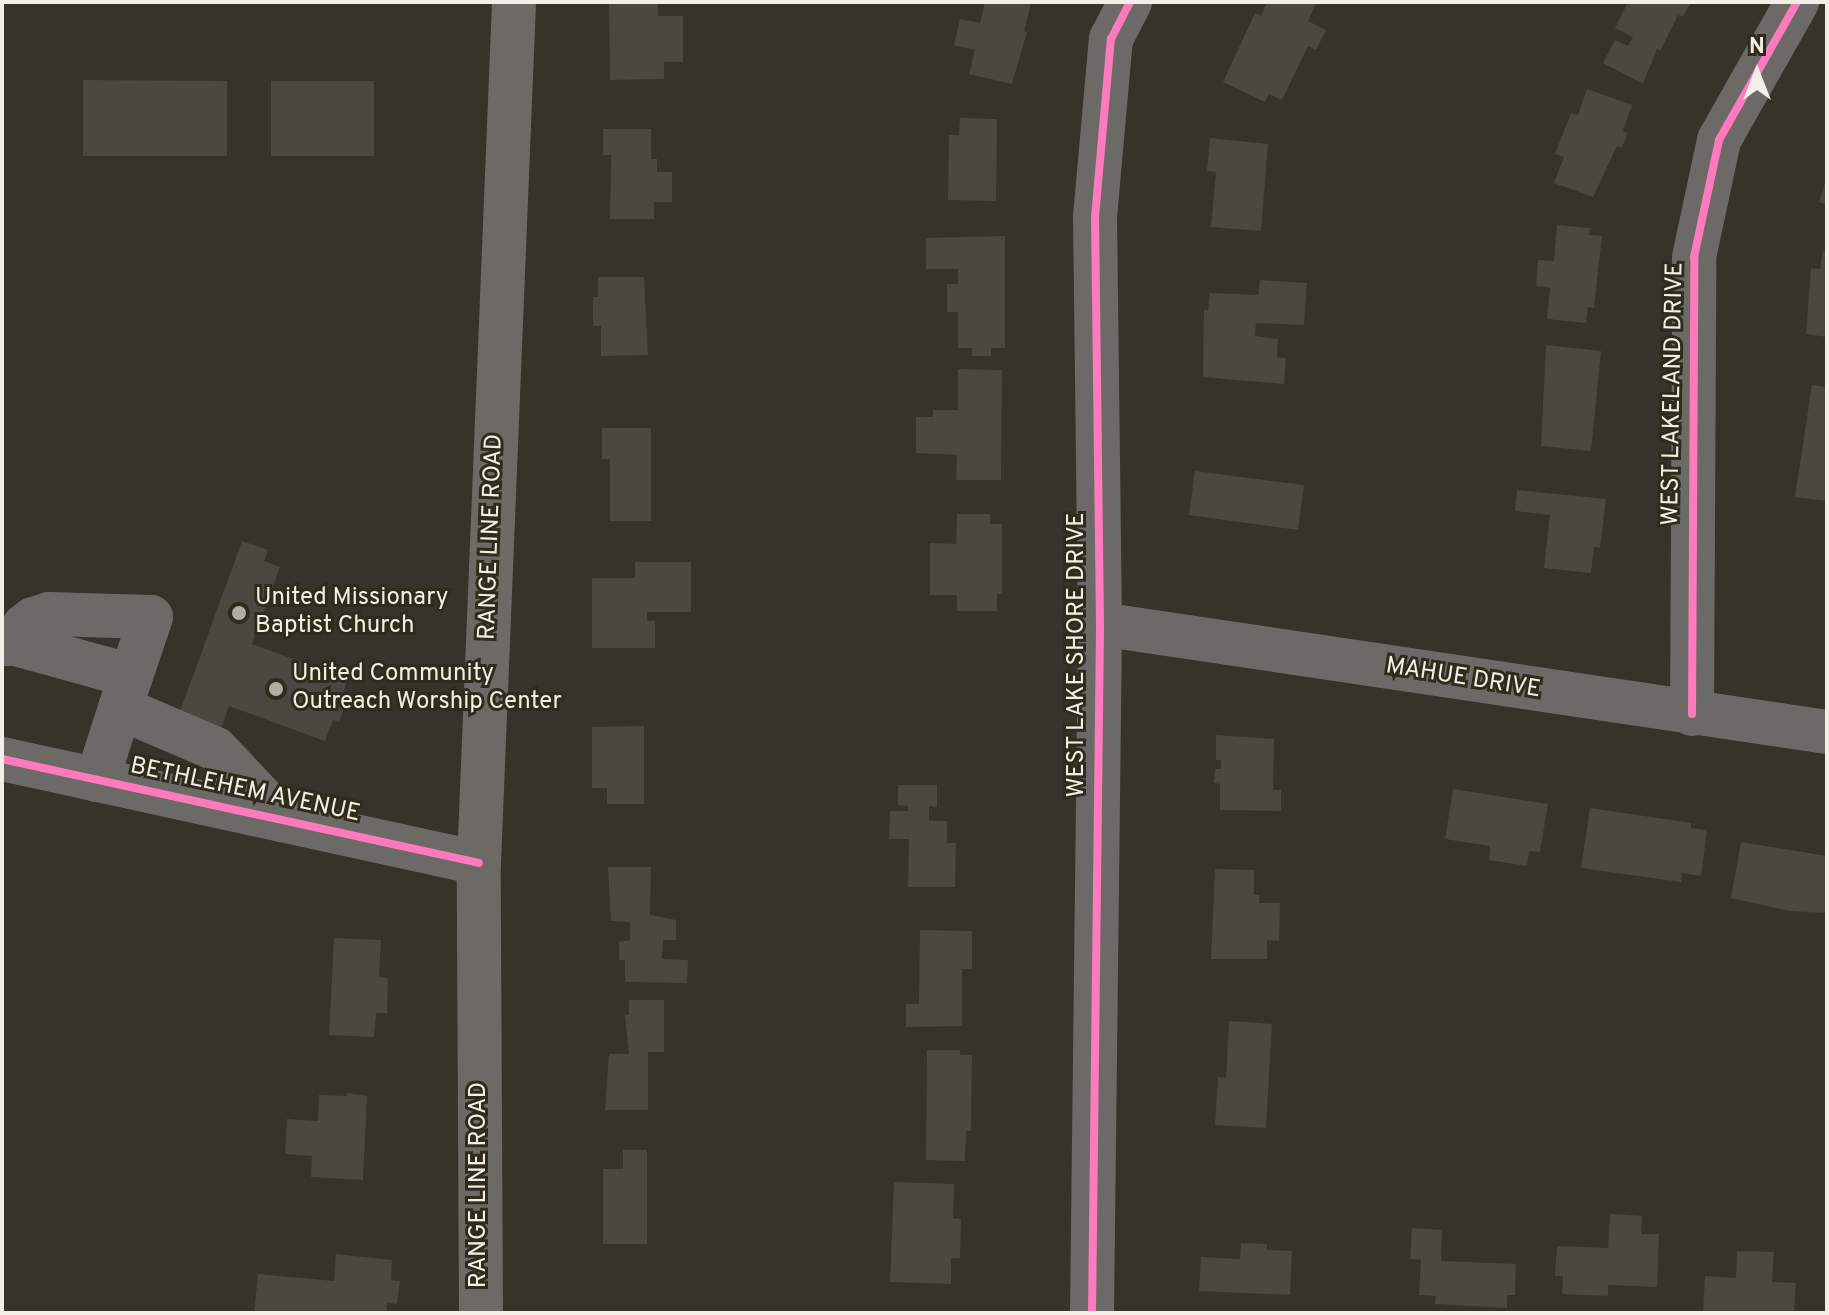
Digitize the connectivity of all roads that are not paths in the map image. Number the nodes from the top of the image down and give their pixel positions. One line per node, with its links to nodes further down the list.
1 (514, 2): 12 (main road, RANGE LINE ROAD)
2 (1130, 2): 4 (street, WEST LAKE SHORE DRIVE)
3 (1797, 2): 7 (street, WEST LAKELAND DRIVE)
4 (1100, 624): 7 (street, MAHUE DRIVE); 14 (street, WEST LAKE SHORE DRIVE)
5 (9, 644): 6 (street); 6 (street)
6 (126, 692): 10 (street); 11 (street)
7 (1692, 714): 8 (street, MAHUE DRIVE)
8 (1827, 732)
9 (2, 759): 10 (street, BETHLEHEM AVENUE)
10 (97, 780): 11 (street, BETHLEHEM AVENUE)
11 (283, 820): 12 (street, BETHLEHEM AVENUE)
12 (479, 863): 13 (main road, RANGE LINE ROAD)
13 (481, 1313)
14 (1092, 1313)

